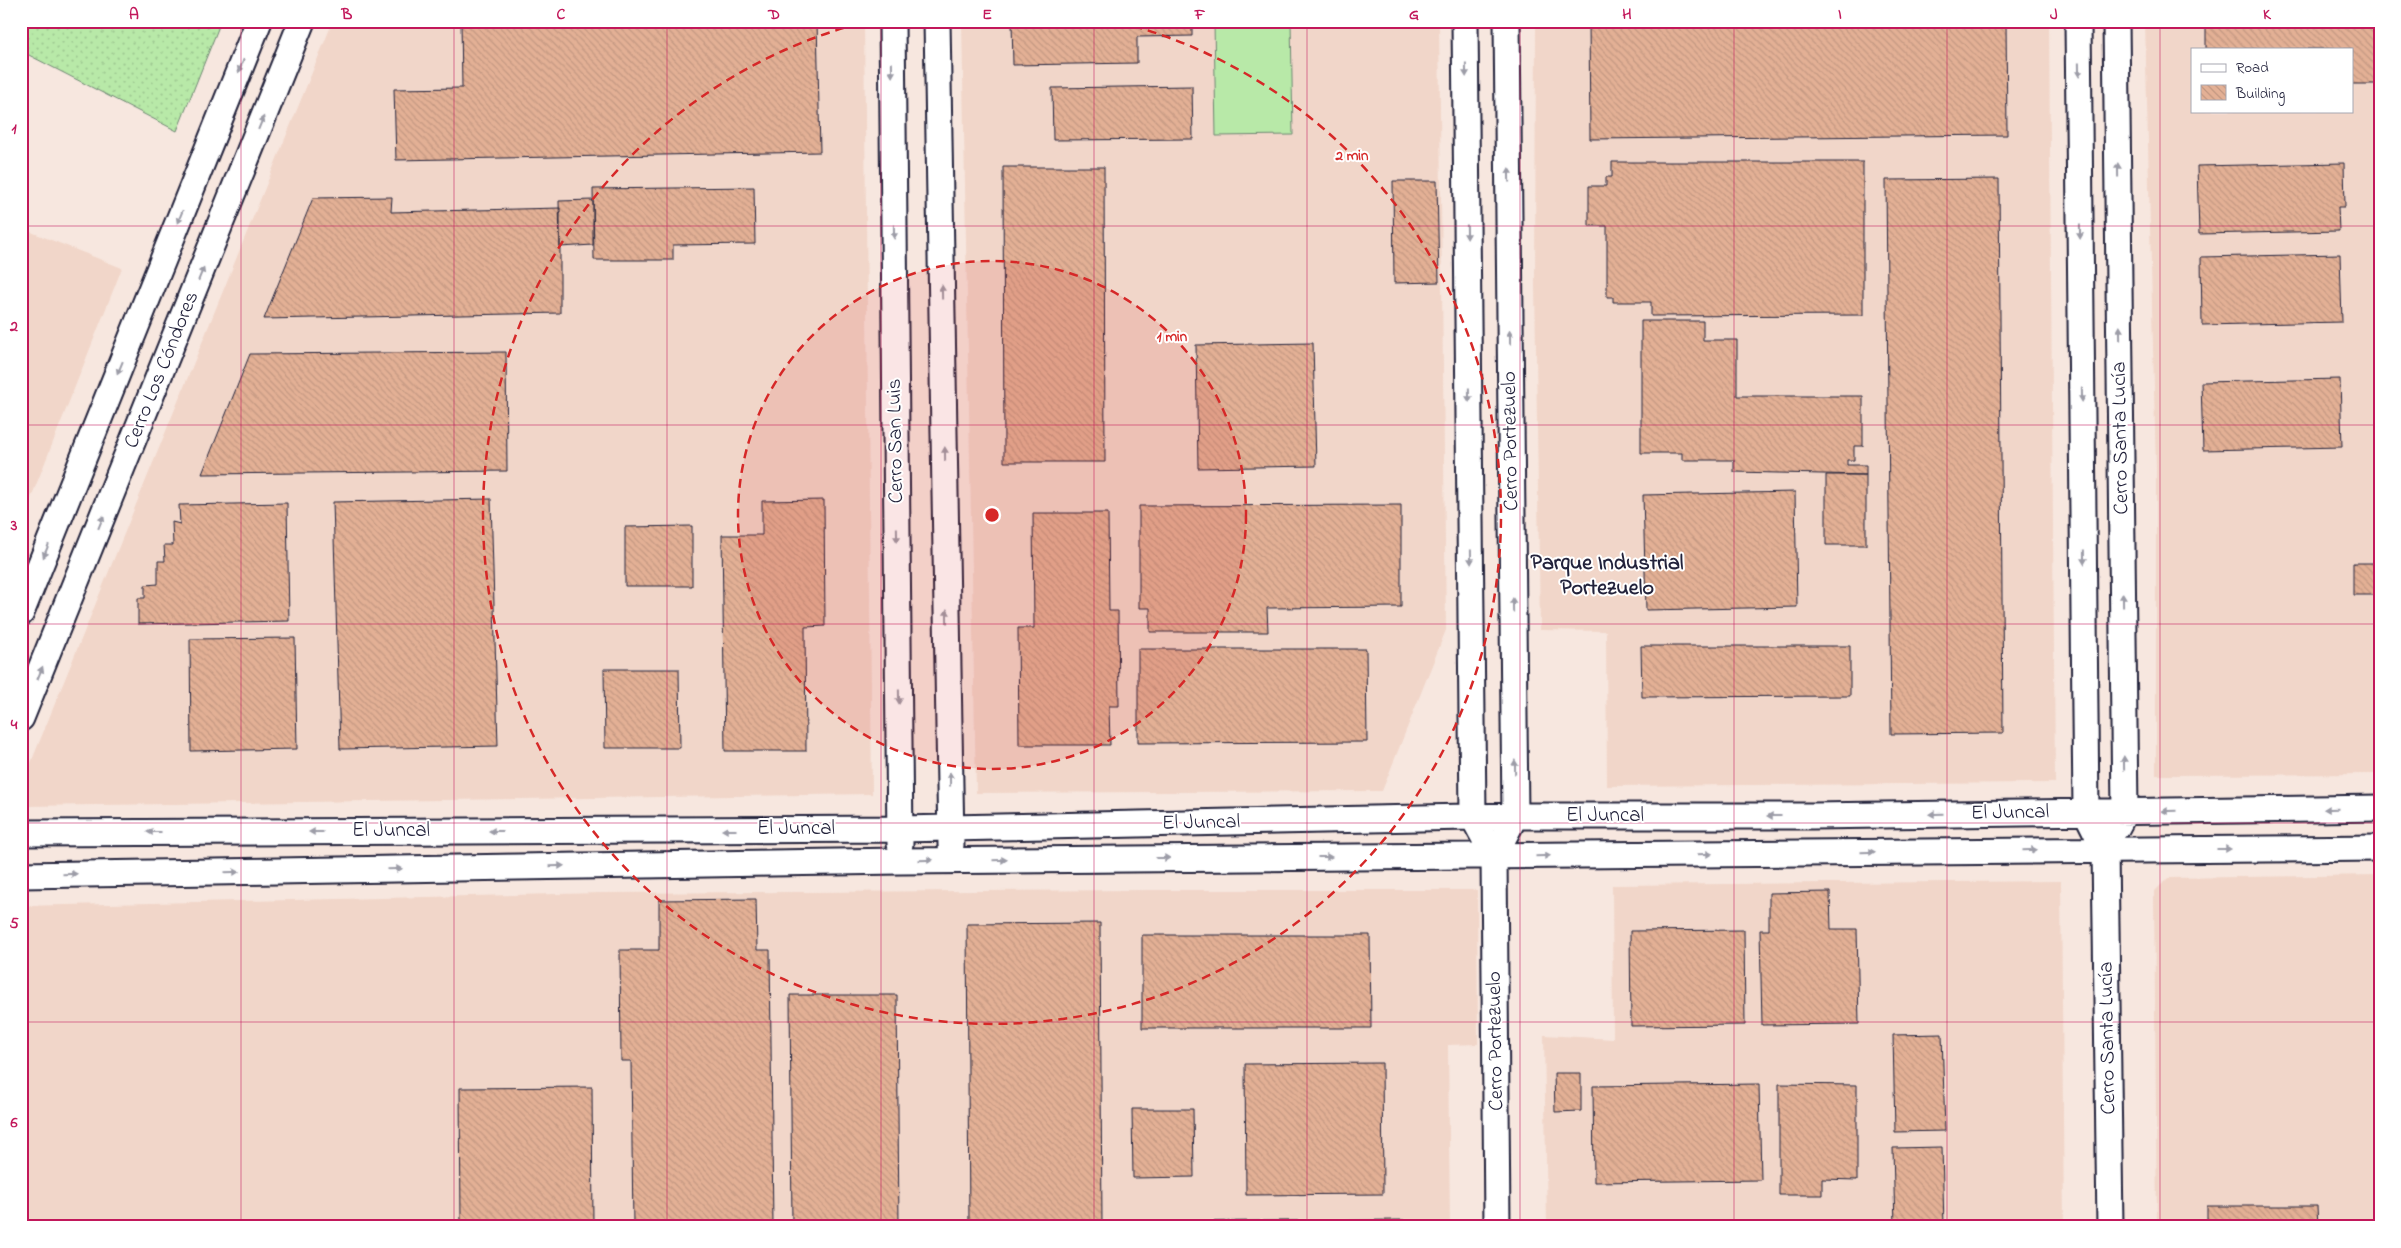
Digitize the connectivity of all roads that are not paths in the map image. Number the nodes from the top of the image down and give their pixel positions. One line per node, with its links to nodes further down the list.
1 (259, 21): 9 (street, Cerro Los Cóndores, one-way to 9)
2 (302, 21): 10 (street, Cerro Los Cóndores, one-way to 2)
3 (892, 21): 17 (street, Cerro San Luis, one-way to 17)
4 (937, 21): 16 (street, one-way to 4)
5 (1465, 21): 15 (street, Cerro Portezuelo, one-way to 15)
6 (1507, 21): 14 (street, Cerro Portezuelo, one-way to 6)
7 (2078, 21): 12 (street, Cerro Santa Lucía, one-way to 12)
8 (2116, 21): 13 (street, Cerro Santa Lucía, one-way to 8)
9 (21, 612)
10 (21, 718)
11 (2380, 808): 13 (street, El Juncal, one-way to 13)
12 (2086, 812): 13 (street, El Juncal); 14 (street, El Juncal, one-way to 14); 20 (street, Cerro Santa Lucía)
13 (2125, 812): 20 (street, Cerro Santa Lucía)
14 (1515, 816): 15 (street, El Juncal); 21 (street, Cerro Portezuelo)
15 (1473, 817): 16 (street, El Juncal); 21 (street, Cerro Portezuelo)
16 (951, 828): 17 (street, El Juncal); 22 (street)
17 (900, 829): 18 (street, El Juncal, one-way to 18); 23 (street, Cerro San Luis)
18 (21, 833)
19 (2380, 848): 20 (street, El Juncal, one-way to 19)
20 (2105, 850): 21 (street, El Juncal, one-way to 20); 26 (street, Cerro Santa Lucía)
21 (1494, 856): 22 (street, El Juncal, one-way to 21); 25 (street, Cerro Portezuelo)
22 (952, 860): 23 (street, El Juncal, one-way to 22)
23 (900, 861): 24 (street, El Juncal, one-way to 23)
24 (21, 875)
25 (1498, 1227)
26 (2110, 1227)

